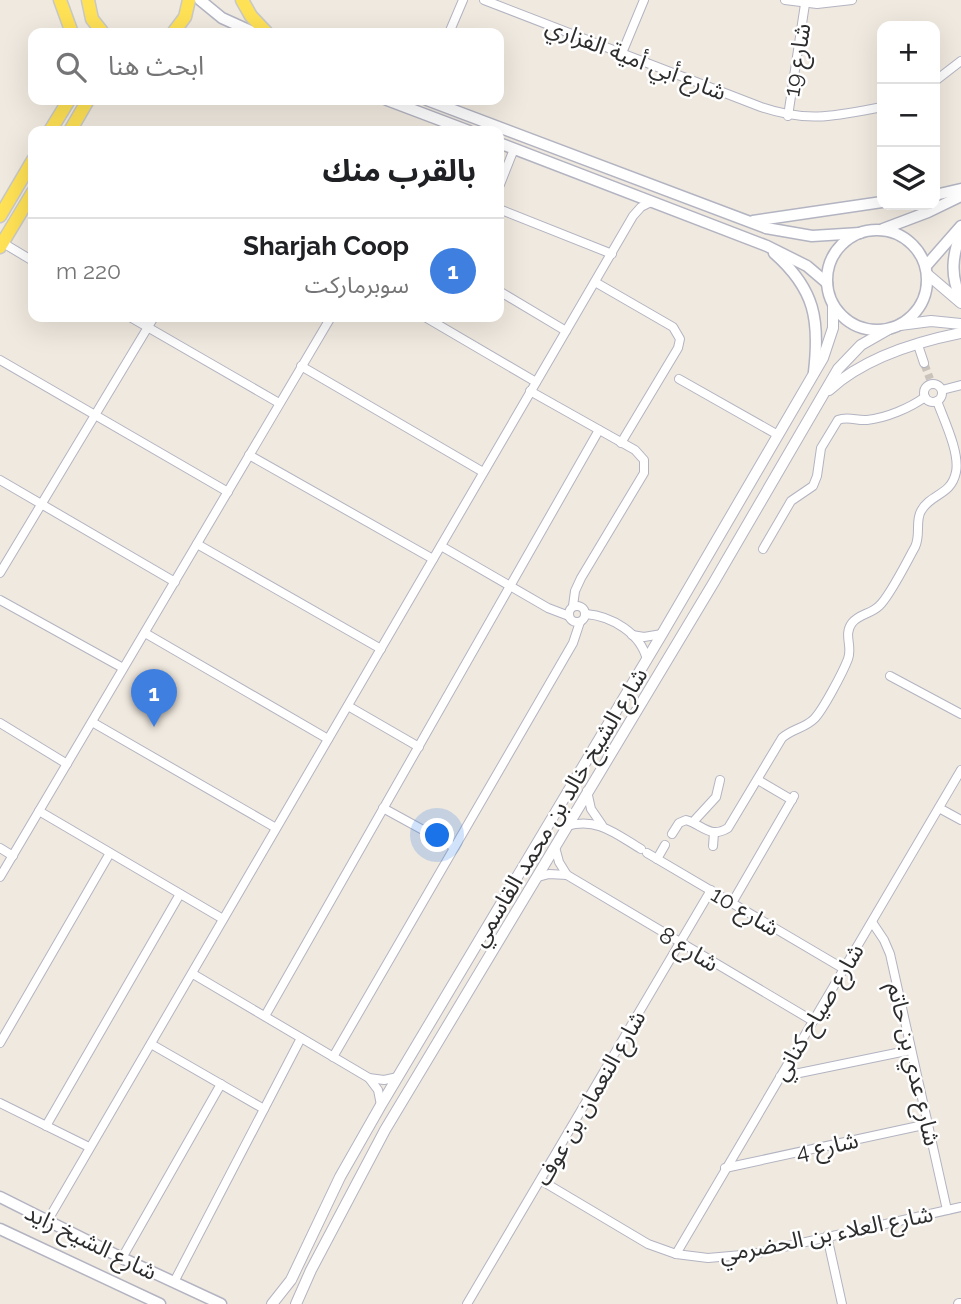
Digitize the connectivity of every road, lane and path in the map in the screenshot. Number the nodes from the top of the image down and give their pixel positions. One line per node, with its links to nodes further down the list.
1 (60, 0): 12 (main road)
2 (189, 0): 14 (main road)
3 (200, 0): 15 (main road)
4 (242, 0): 16 (main road)
5 (463, 0): 17 (street)
6 (484, 0): 18 (street, شارع أبي أمية الفزاري)
7 (644, 0): 18 (street)
8 (785, 0): 11 (street)
9 (852, 0): 11 (street)
10 (86, 3): 13 (main road)
11 (806, 4): 26 (street, شارع 19)
12 (70, 28)
13 (98, 28)
14 (177, 28)
15 (244, 28)
16 (262, 28)
17 (452, 28)
18 (622, 53): 26 (street, شارع أبي أمية الفزاري)
19 (961, 61): 20 (street)
20 (940, 77)
21 (66, 105): 27 (main road)
22 (85, 105): 28 (main road)
23 (400, 105): 29 (main road)
24 (440, 105): 30 (main road)
25 (877, 108): 26 (street, شارع أبي أمية الفزاري)
26 (789, 116)
27 (53, 126)
28 (72, 126)
29 (456, 126)
30 (496, 126)
31 (504, 129): 46 (main road)
32 (504, 145): 33 (main road)
33 (513, 149): 35 (street); 38 (main road)
34 (28, 168): 44 (main road)
35 (504, 173)
36 (961, 189): 37 (main road)
37 (940, 193)
38 (632, 194): 41 (main road); 45 (street)
39 (961, 196): 48 (main road)
40 (28, 200): 51 (main road)
41 (651, 202): 45 (street); 52 (main road)
42 (877, 203): 46 (main road)
43 (504, 211): 53 (street)
44 (0, 216)
45 (633, 216): 53 (street)
46 (750, 222): 49 (main road)
47 (961, 226): 55 (main road)
48 (882, 230): 49 (main road); 55 (main road)
49 (860, 233): 57 (main road)
50 (961, 233): 59 (main road)
51 (1, 245): 54 (street)
52 (767, 246): 57 (main road); 78 (main road)
53 (612, 254): 56 (street)
54 (28, 258)
55 (927, 270): 59 (street); 68 (main road)
56 (595, 282): 69 (street); 91 (street)
57 (827, 283): 60 (main road)
58 (504, 294): 69 (street)
59 (961, 301)
60 (833, 305): 68 (main road); 78 (street, شارع الشيخ خالد بن محمد القاسمي)
61 (931, 321): 66 (street); 68 (street); 71 (street)
62 (139, 322): 67 (street)
63 (151, 322): 67 (street)
64 (328, 322): 77 (street)
65 (434, 322): 80 (street)
66 (961, 324)
67 (148, 327): 87 (street); 88 (street)
68 (894, 327): 72 (street, شارع الشيخ خالد بن محمد القاسمي)
69 (566, 331): 80 (street)
70 (961, 333): 71 (street)
71 (935, 340): 73 (street)
72 (861, 345): 75 (street); 84 (street, شارع الشيخ خالد بن محمد القاسمي)
73 (918, 345): 75 (street); 76 (street)
74 (0, 360): 88 (street)
75 (867, 363): 84 (street)
76 (924, 363)
77 (301, 366): 87 (street); 93 (street)
78 (814, 372): 90 (street, شارع الشيخ خالد بن محمد القاسمي)
79 (679, 379): 90 (street)
80 (536, 382): 83 (street)
81 (961, 385): 82 (street)
82 (942, 390): 85 (street); 86 (street)
83 (530, 391): 89 (street); 93 (street)
84 (821, 397): 104 (street, شارع الشيخ خالد بن محمد القاسمي)
85 (925, 397): 86 (street); 100 (street)
86 (937, 401): 127 (street)
87 (279, 403): 92 (street)
88 (95, 415): 95 (street); 96 (street)
89 (599, 430): 91 (street); 105 (street)
90 (778, 435): 98 (street, شارع الشيخ خالد بن محمد القاسمي)
91 (621, 443): 107 (street)
92 (249, 455): 95 (street); 101 (street)
93 (483, 472): 99 (street)
94 (0, 480): 96 (street)
95 (228, 492): 97 (street)
96 (41, 504): 102 (street); 103 (street)
97 (197, 544): 103 (street); 114 (street)
98 (713, 545): 104 (street); 112 (street, شارع الشيخ خالد بن محمد القاسمي)
99 (441, 546): 101 (street); 105 (street)
100 (763, 549)
101 (433, 559): 114 (street)
102 (0, 573)
103 (175, 582): 111 (street)
104 (714, 582): 128 (street, شارع الشيخ خالد بن محمد القاسمي)
105 (512, 586): 109 (street); 123 (street)
106 (0, 600): 116 (street)
107 (573, 606): 108 (street); 109 (street)
108 (586, 614): 110 (street); 113 (street)
109 (569, 616): 110 (street)
110 (580, 622): 141 (street)
111 (145, 632): 116 (street); 122 (street)
112 (662, 634): 113 (street); 115 (street, شارع الشيخ خالد بن محمد القاسمي)
113 (632, 635): 115 (street)
114 (381, 649): 118 (street)
115 (647, 660): 165 (street, شارع الشيخ خالد بن محمد القاسمي)
116 (123, 668): 120 (street)
117 (891, 676): 119 (street)
118 (348, 706): 122 (street); 123 (street)
119 (961, 714)
120 (92, 722): 124 (street); 136 (street)
121 (0, 723): 124 (street)
122 (328, 739): 136 (street)
123 (419, 747): 129 (street)
124 (67, 764): 131 (street)
125 (961, 770): 130 (street, شارع صياح كناني)
126 (720, 780): 133 (street)
127 (758, 780): 137 (street); 152 (street)
128 (587, 791): 134 (street); 135 (street, شارع الشيخ خالد بن محمد القاسمي)
129 (383, 808): 141 (street); 158 (street)
130 (939, 808): 132 (street); 154 (street, شارع صياح كناني)
131 (39, 811): 144 (street); 145 (street)
132 (961, 820)
133 (693, 822): 137 (street); 138 (street)
134 (602, 825): 135 (street); 146 (street, شارع 10)
135 (567, 826): 142 (street, شارع الشيخ خالد بن محمد القاسمي)
136 (276, 828): 153 (street)
137 (713, 833): 140 (street)
138 (672, 834)
139 (665, 845): 146 (street)
140 (713, 846)
141 (454, 847): 164 (street)
142 (555, 847): 147 (street); 149 (street, شارع الشيخ خالد بن محمد القاسمي)
143 (0, 848): 145 (street)
144 (110, 853): 151 (street); 161 (street)
145 (13, 856): 148 (street)
146 (657, 859): 150 (street, شارع 10)
147 (567, 875): 149 (street); 155 (street, شارع 8)
148 (0, 877)
149 (537, 877): 183 (street, شارع الشيخ خالد بن محمد القاسمي)
150 (711, 890): 152 (street, شارع 10); 155 (street, شارع النعمان بن عوف)
151 (180, 894): 153 (street); 173 (street)
152 (732, 903): 156 (street, شارع 10)
153 (223, 919): 157 (street)
154 (872, 922): 156 (street, شارع صياح كناني); 163 (street, شارع عدي بن حاتم)
155 (680, 943): 159 (street, شارع 8); 176 (street, شارع النعمان بن عوف)
156 (844, 969): 159 (street, شارع صياح كناني)
157 (192, 974): 158 (street); 162 (street)
158 (265, 1016): 160 (street)
159 (813, 1021): 166 (street, شارع صياح كناني)
160 (301, 1038): 164 (street); 171 (street)
161 (0, 1043)
162 (151, 1044): 168 (street); 174 (street)
163 (911, 1050): 166 (street); 172 (street, شارع عدي بن حاتم)
164 (333, 1057): 167 (street)
165 (399, 1077): 167 (street); 170 (street, شارع الشيخ خالد بن محمد القاسمي)
166 (780, 1077): 175 (street, شارع صياح كناني)
167 (369, 1078): 170 (street)
168 (220, 1084): 171 (street); 186 (street)
169 (0, 1103): 173 (street)
170 (381, 1105): 178 (street, شارع الشيخ خالد بن محمد القاسمي)
171 (264, 1109): 187 (street)
172 (928, 1124): 175 (street, شارع 4); 180 (street, شارع عدي بن حاتم)
173 (46, 1126): 174 (street)
174 (89, 1147): 181 (street)
175 (725, 1168): 185 (street, شارع صياح كناني)
176 (542, 1181): 185 (street, شارع العلاء بن الحضرمي); 192 (street, شارع النعمان بن عوف)
177 (0, 1197): 181 (main road, شارع الشيخ زايد)
178 (328, 1202): 183 (street); 190 (street, شارع الشيخ خالد بن محمد القاسمي)
179 (961, 1207): 180 (street, شارع العلاء بن الحضرمي)
180 (947, 1210): 184 (street, شارع العلاء بن الحضرمي)
181 (48, 1220): 186 (main road, شارع الشيخ زايد)
182 (0, 1229): 188 (main road, شارع الشيخ زايد)
183 (329, 1235): 191 (street, شارع الشيخ خالد بن محمد القاسمي)
184 (827, 1236): 185 (street, شارع العلاء بن الحضرمي); 193 (street)
185 (676, 1254)
186 (122, 1258): 187 (main road, شارع الشيخ زايد)
187 (174, 1282): 189 (main road, شارع الشيخ زايد)
188 (160, 1304)
189 (221, 1304)
190 (272, 1304)
191 (296, 1304)
192 (467, 1304)
193 (842, 1304)

